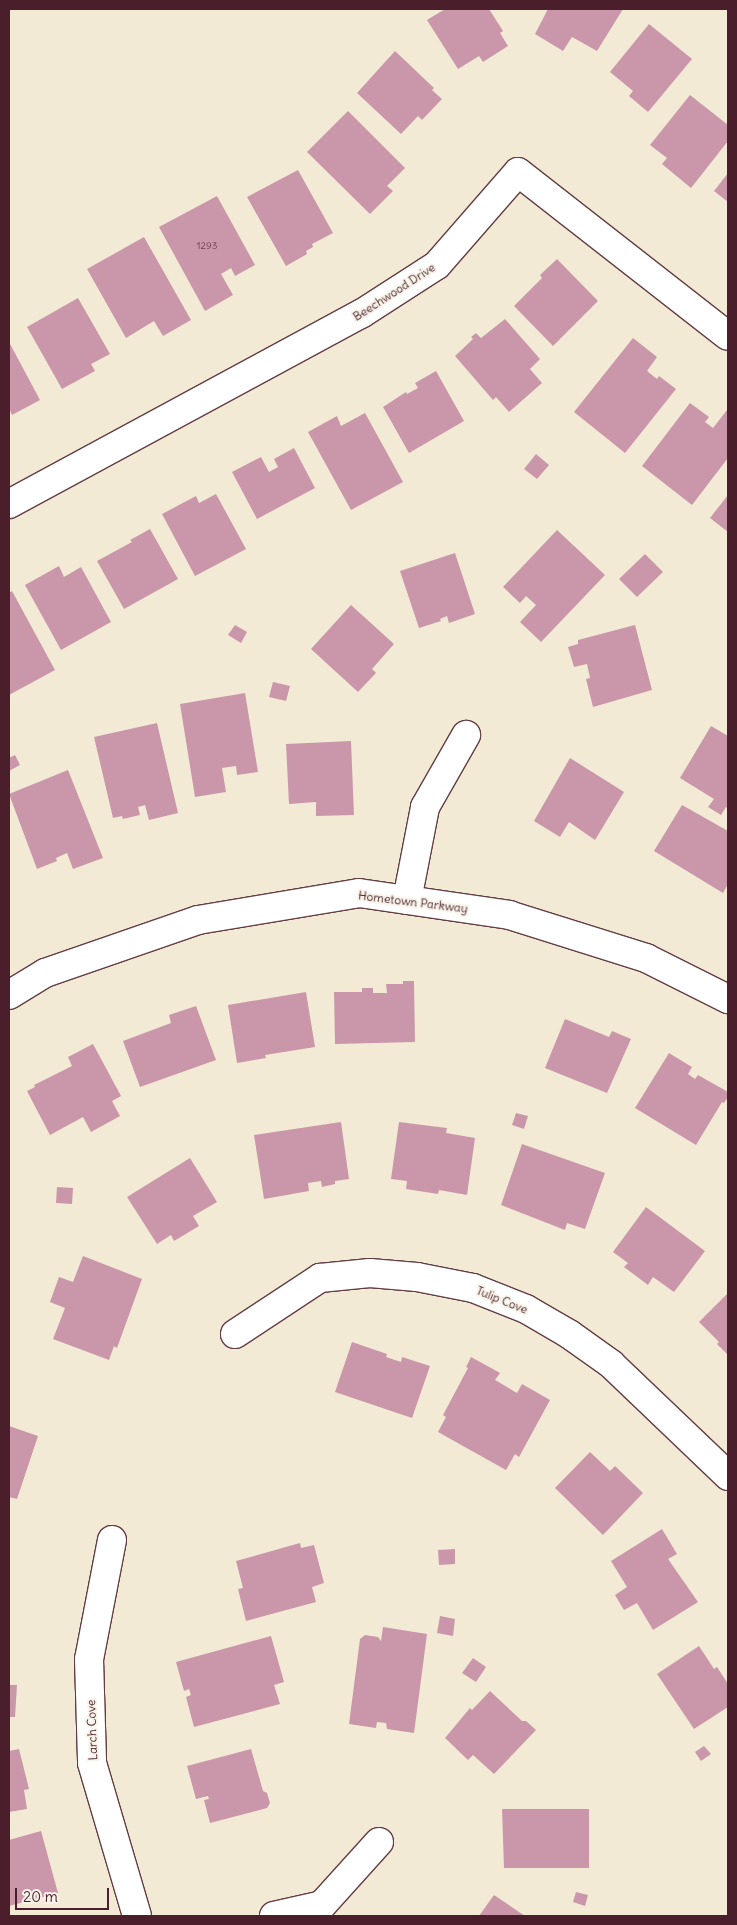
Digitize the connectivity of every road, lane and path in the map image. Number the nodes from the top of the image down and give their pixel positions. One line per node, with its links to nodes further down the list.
1 (728, 336): 2 (street, Beechwood Drive)
2 (9, 504)
3 (466, 735): 4 (street)
4 (407, 900): 5 (street, Hometown Parkway); 6 (street, Hometown Parkway)
5 (9, 995)
6 (728, 999)
7 (235, 1334): 8 (street, Tulip Cove)
8 (728, 1476)
9 (112, 1540): 11 (street, Larch Cove)
10 (379, 1842): 12 (street)
11 (137, 1916)
12 (274, 1916)

